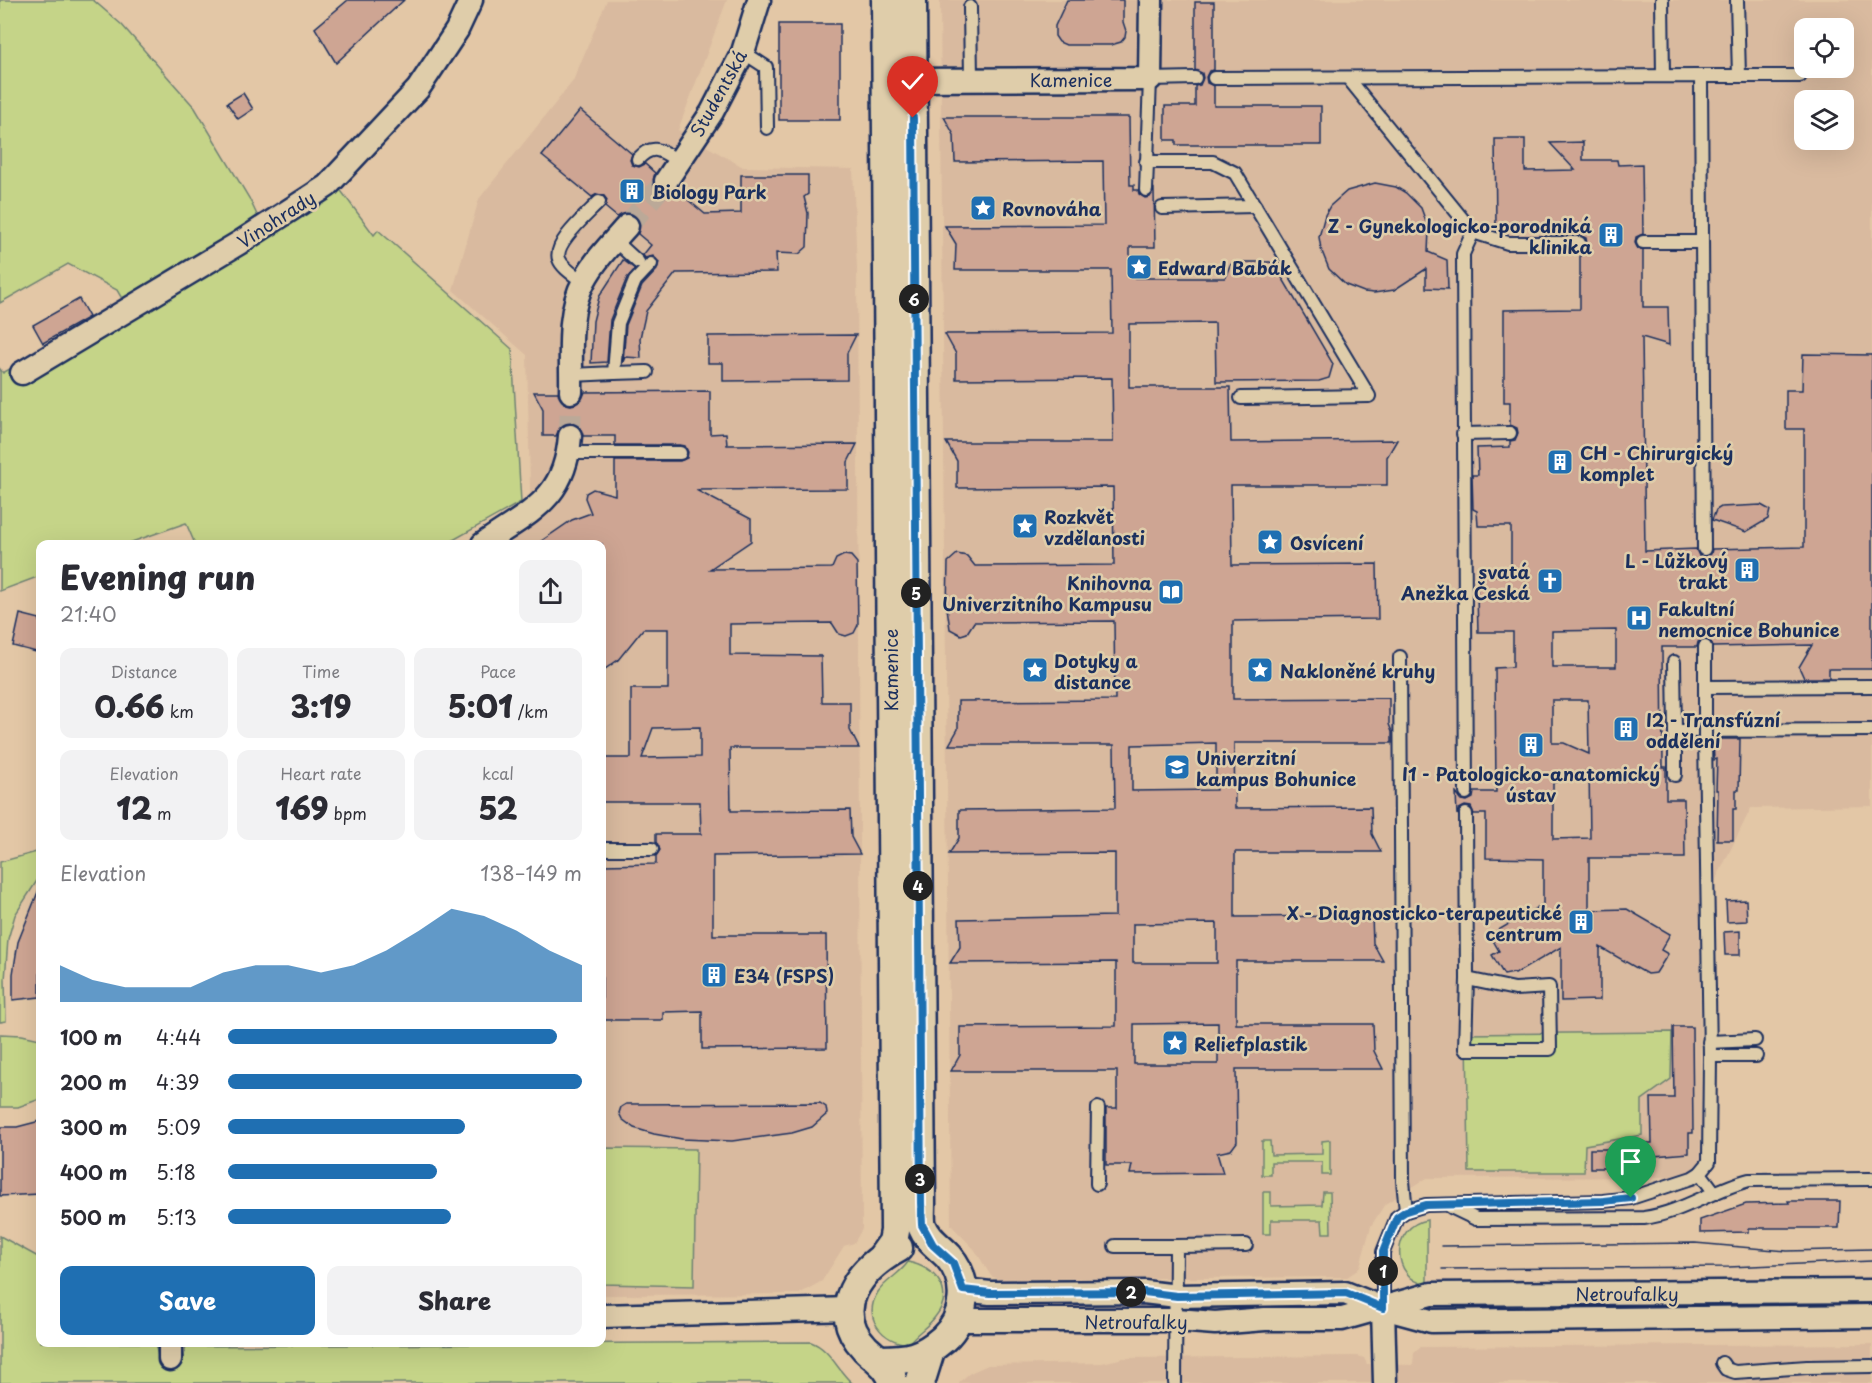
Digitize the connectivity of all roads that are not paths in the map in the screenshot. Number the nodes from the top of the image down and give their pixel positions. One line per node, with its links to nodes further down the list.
1 (471, 0): 38 (street, Vinohrady)
2 (759, 0): 9 (street, Studentská)
3 (886, 0): 19 (street, Kamenice)
4 (912, 0): 19 (street, Kamenice)
5 (1151, 0): 18 (street)
6 (1662, 0): 10 (lane)
7 (1737, 0): 12 (lane)
8 (970, 7): 17 (lane)
9 (743, 52): 20 (lane); 22 (street, Studentská)
10 (1663, 76): 11 (lane); 16 (lane)
11 (1701, 76): 12 (lane); 32 (lane)
12 (1739, 76): 13 (lane)
13 (1794, 76)
14 (1195, 78): 18 (lane)
15 (1214, 78): 16 (lane)
16 (1348, 78): 29 (lane)
17 (971, 79): 18 (street, Kamenice); 19 (street, Kamenice)
18 (1150, 79): 23 (lane)
19 (899, 80): 72 (street, Kamenice); 76 (street, Kamenice)
20 (767, 128)
21 (638, 159): 22 (lane)
22 (679, 161): 24 (street, Studentská)
23 (1146, 162): 25 (lane); 27 (lane)
24 (666, 181)
25 (1146, 190)
26 (599, 202): 36 (lane)
27 (1255, 206): 28 (lane); 41 (lane)
28 (1162, 208)
29 (1473, 232): 33 (lane); 43 (lane)
30 (620, 233): 34 (lane); 36 (street)
31 (1643, 242): 32 (lane)
32 (1702, 242): 47 (lane)
33 (1580, 243)
34 (638, 262)
35 (651, 264): 39 (lane)
36 (583, 282): 40 (street)
37 (647, 372): 39 (lane)
38 (22, 373)
39 (614, 374): 40 (lane)
40 (572, 383)
41 (1241, 398)
42 (1510, 433): 43 (lane)
43 (1463, 434): 56 (lane)
44 (570, 445): 45 (lane); 46 (street)
45 (680, 453)
46 (489, 540)
47 (1704, 549)
48 (1704, 647): 52 (lane)
49 (1400, 657): 71 (lane)
50 (1674, 662): 53 (lane)
51 (1872, 686): 52 (lane)
52 (1705, 687): 62 (lane, bridge)
53 (1674, 730): 54 (lane); 55 (lane)
54 (1872, 730)
55 (1675, 775)
56 (1466, 793)
57 (1466, 814): 60 (lane)
58 (606, 849): 59 (lane)
59 (652, 849)
60 (1467, 979): 60 (lane)
61 (1755, 1040): 62 (lane)
62 (1709, 1042): 63 (lane)
63 (1710, 1056): 64 (lane); 66 (lane)
64 (1756, 1056)
65 (1098, 1108): 68 (lane)
66 (1700, 1173): 69 (lane); 70 (lane)
67 (1872, 1179): 69 (lane)
68 (1097, 1184)
69 (1715, 1193): 70 (lane)
70 (1447, 1205): 71 (lane)
71 (1406, 1211): 80 (lane)
72 (933, 1245): 76 (street, Kamenice); 77 (street, Kamenice)
73 (1246, 1245): 75 (lane)
74 (1115, 1246): 75 (lane)
75 (1176, 1246): 79 (lane)
76 (883, 1256): 81 (street, Kamenice)
77 (963, 1290): 79 (street, Netroufalky); 84 (street)
78 (1872, 1291): 80 (street, Netroufalky)
79 (1177, 1296): 80 (street, Netroufalky); 85 (lane)
80 (1383, 1308): 83 (street, Netroufalky); 85 (street, Netroufalky); 92 (street)
81 (850, 1309): 82 (street); 89 (street)
82 (606, 1316)
83 (1872, 1316)
84 (958, 1320): 85 (street, Netroufalky); 86 (street)
85 (1177, 1320): 91 (lane)
86 (930, 1351): 89 (street); 90 (street)
87 (1722, 1363): 88 (lane)
88 (1872, 1366)
89 (887, 1372)
90 (920, 1383)
91 (1175, 1383)
92 (1385, 1383)

